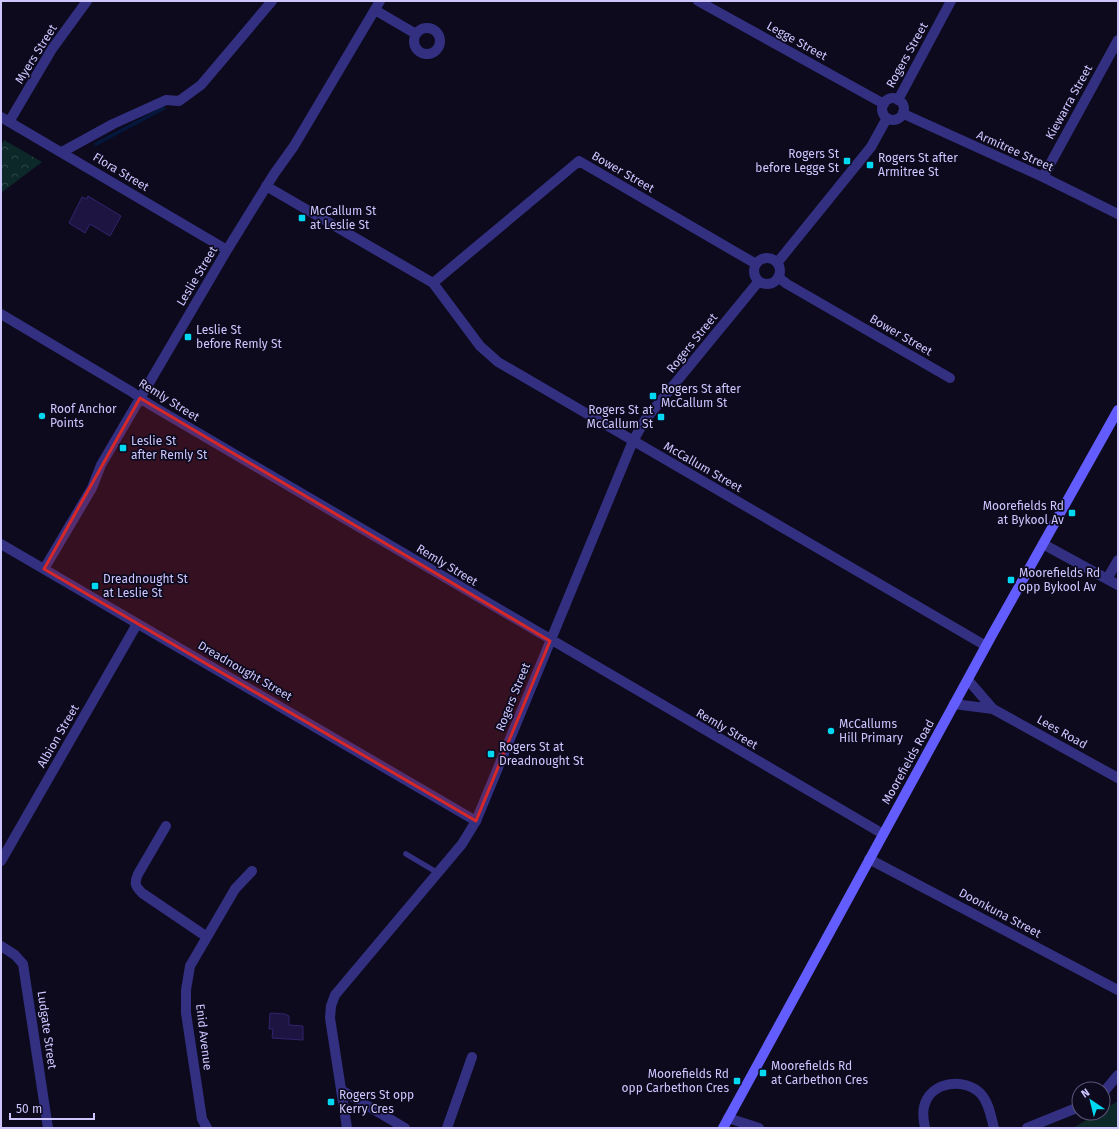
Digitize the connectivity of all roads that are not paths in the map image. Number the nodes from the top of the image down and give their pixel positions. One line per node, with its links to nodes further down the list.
1 (87, 1): 13 (street, Myers Street)
2 (272, 1): 14 (street)
3 (380, 1): 6 (street, Leslie Street)
4 (698, 1): 10 (street, Legge Street)
5 (951, 1): 9 (street, Rogers Street)
6 (374, 10): 7 (street); 16 (street, Leslie Street)
7 (416, 34)
8 (1118, 40): 15 (street, Kiewarra Street)
9 (898, 100): 10 (street); 11 (street)
10 (884, 104): 12 (street)
11 (903, 112): 12 (street); 15 (street, Armitree Street)
12 (887, 118): 19 (street)
13 (5, 119): 14 (street, Flora Street)
14 (62, 152): 18 (street, Flora Street)
15 (1043, 177): 17 (street, Armitree Street)
16 (266, 186): 18 (street, Leslie Street); 23 (street, McCallum Street)
17 (1118, 214)
18 (227, 250): 26 (street, Leslie Street)
19 (778, 263): 20 (street); 21 (street)
20 (756, 264): 22 (street); 23 (street, Bower Street)
21 (778, 276): 22 (street); 25 (street, Bower Street)
22 (759, 281): 28 (street, Rogers Street)
23 (433, 283): 28 (street, McCallum Street)
24 (1, 314): 26 (street, Remly Street)
25 (950, 378)
26 (140, 398): 32 (street, Leslie Street); 36 (street, Remly Street)
27 (1118, 410): 30 (main road, Moorefields Road)
28 (633, 441): 36 (street, Rogers Street); 37 (street, McCallum Street)
29 (1, 544): 32 (street, Dreadnought Street)
30 (1043, 544): 33 (street); 37 (main road, Moorefields Road)
31 (1118, 560): 33 (street)
32 (44, 569): 35 (street, Dreadnought Street)
33 (1107, 579): 34 (street)
34 (1118, 585)
35 (137, 624): 42 (street, Dreadnought Street); 47 (street, Albion Street)
36 (550, 641): 42 (street, Rogers Street); 44 (street, Remly Street)
37 (986, 646): 38 (main road, Moorefields Road)
38 (968, 680): 39 (main road, Moorefields Road); 40 (street, Lees Road)
39 (954, 704): 40 (street, Lees Road); 44 (main road, Moorefields Road)
40 (993, 709): 41 (street, Lees Road)
41 (1118, 778)
42 (476, 821): 49 (street, Rogers Street)
43 (166, 826): 50 (street)
44 (883, 834): 46 (main road, Moorefields Road)
45 (406, 854): 49 (lane)
46 (870, 859): 52 (street, Doonkuna Street); 58 (main road, Moorefields Road)
47 (1, 861)
48 (252, 871): 50 (street, Enid Avenue)
49 (438, 873): 56 (street, Rogers Street)
50 (207, 937): 60 (street, Enid Avenue)
51 (1, 946): 59 (street, Ludgate Street)
52 (1118, 990)
53 (472, 1057): 63 (street)
54 (1118, 1075): 55 (street)
55 (1111, 1083)
56 (341, 1090): 61 (street, Rogers Street); 62 (street)
57 (1071, 1111): 68 (street)
58 (728, 1118): 64 (main road, Moorefields Road); 65 (street)
59 (48, 1128)
60 (207, 1128)
61 (347, 1128)
62 (405, 1128)
63 (447, 1128)
64 (723, 1128)
65 (759, 1128)
66 (925, 1128): 67 (street)
67 (994, 1128)
68 (1027, 1128)

